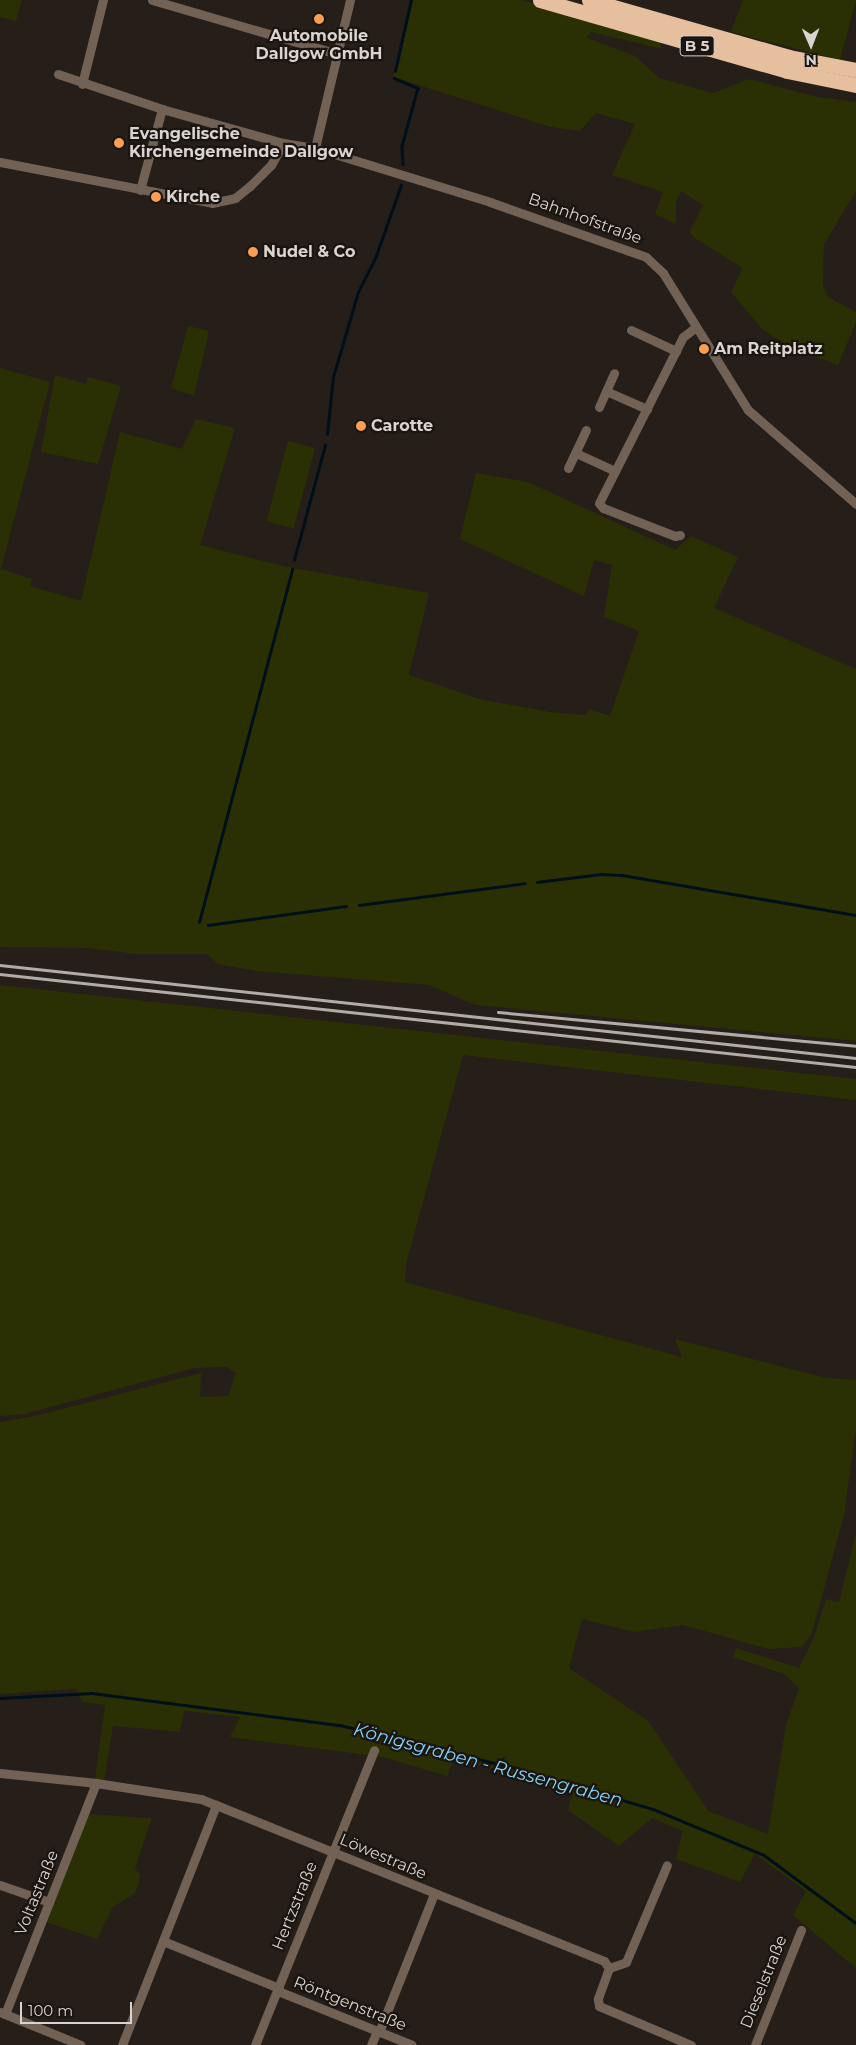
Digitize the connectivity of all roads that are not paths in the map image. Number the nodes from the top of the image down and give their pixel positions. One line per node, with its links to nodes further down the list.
1 (102, 0): 9 (street)
2 (152, 0): 6 (street)
3 (350, 0): 6 (street)
4 (540, 0): 10 (highway, B 5)
5 (589, 0): 7 (highway, B 5)
6 (338, 54): 13 (street)
7 (856, 70)
8 (58, 74): 9 (street, Bahnhofstraße)
9 (82, 84): 11 (street, Bahnhofstraße)
10 (856, 85)
11 (162, 109): 12 (street, Bahnhofstraße); 15 (street)
12 (282, 143): 13 (street, Bahnhofstraße); 15 (street)
13 (315, 148): 16 (street, Bahnhofstraße)
14 (0, 162): 15 (street)
15 (140, 190)
16 (696, 327): 18 (street); 27 (street, Bahnhofstraße)
17 (631, 330): 18 (street)
18 (676, 351): 22 (street)
19 (614, 373): 20 (street)
20 (606, 391): 21 (street); 22 (street)
21 (598, 407)
22 (646, 409): 26 (street)
23 (586, 430): 24 (street)
24 (576, 453): 25 (street); 26 (street)
25 (568, 468)
26 (615, 471): 28 (street)
27 (856, 504)
28 (680, 535)
29 (374, 1750): 33 (street, Hertzstraße)
30 (0, 1773): 31 (street, Löwestraße)
31 (96, 1783): 32 (street, Löwestraße); 37 (street, Voltastraße)
32 (216, 1805): 33 (street, Löwestraße); 39 (street)
33 (333, 1852): 36 (street, Löwestraße); 41 (street, Hertzstraße)
34 (667, 1865): 40 (street)
35 (0, 1884): 37 (street)
36 (434, 1894): 40 (street, Löwestraße); 43 (street)
37 (49, 1902): 42 (street, Voltastraße)
38 (801, 1930): 50 (street, Dieselstraße)
39 (162, 1942): 41 (street, Röntgenstraße); 45 (street)
40 (609, 1968): 49 (street)
41 (278, 1989): 43 (street, Röntgenstraße); 46 (street, Hertzstraße)
42 (3, 2013): 44 (street)
43 (378, 2031): 47 (street); 48 (street, Röntgenstraße)
44 (81, 2045)
45 (122, 2045)
46 (255, 2045)
47 (371, 2045)
48 (412, 2045)
49 (691, 2045)
50 (755, 2045)

